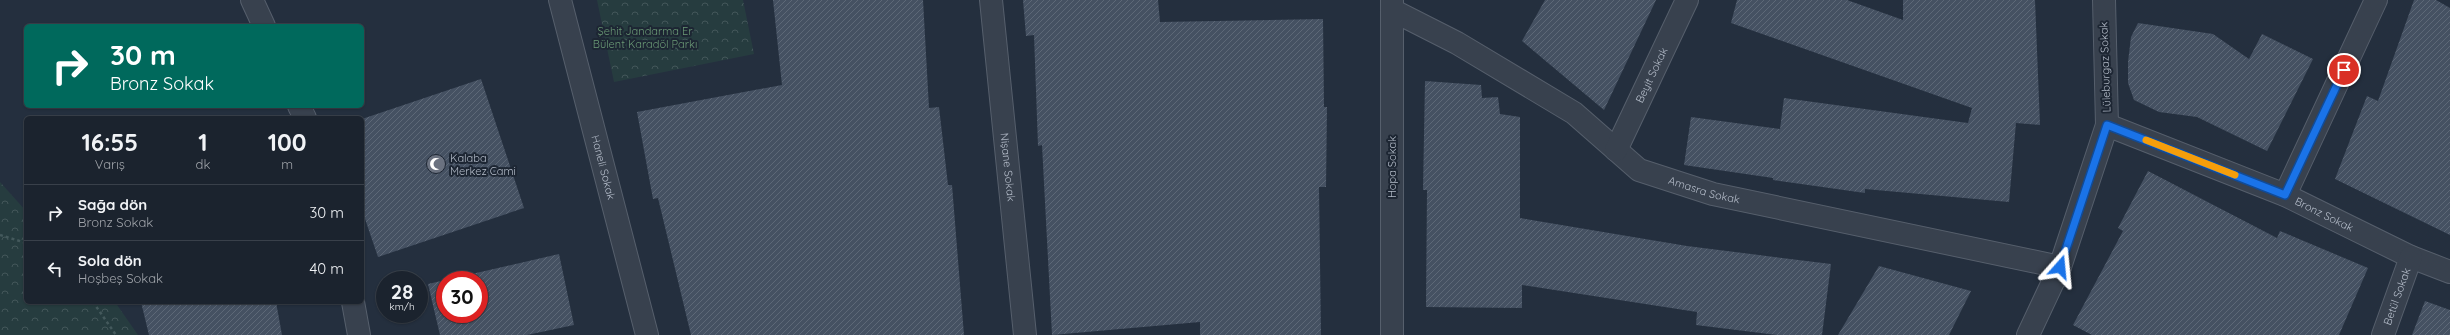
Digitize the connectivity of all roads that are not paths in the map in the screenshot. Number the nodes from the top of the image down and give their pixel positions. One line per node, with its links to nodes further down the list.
1 (252, 0): 8 (street)
2 (560, 0): 17 (street, Haneli Sokak)
3 (991, 0): 18 (street, Nişane Sokak)
4 (1687, 0): 10 (street, Beyit Sokak)
5 (2104, 0): 9 (street, Lüleburgaz Sokak)
6 (2376, 0): 11 (street)
7 (1392, 5): 10 (street, Amasra Sokak); 19 (street, Hopa Sokak)
8 (263, 24)
9 (2107, 125): 11 (street, Bronz Sokak); 13 (street, Lüleburgaz Sokak)
10 (1616, 150): 13 (street, Amasra Sokak)
11 (2285, 195): 12 (street, Bronz Sokak)
12 (2412, 258): 14 (street, Bronz Sokak); 21 (street, Betül Sokak)
13 (2060, 267): 20 (street, Lüleburgaz Sokak)
14 (2450, 272)
15 (353, 304): 16 (street)
16 (359, 335)
17 (647, 335)
18 (1025, 335)
19 (1392, 335)
20 (2028, 335)
21 (2383, 335)

